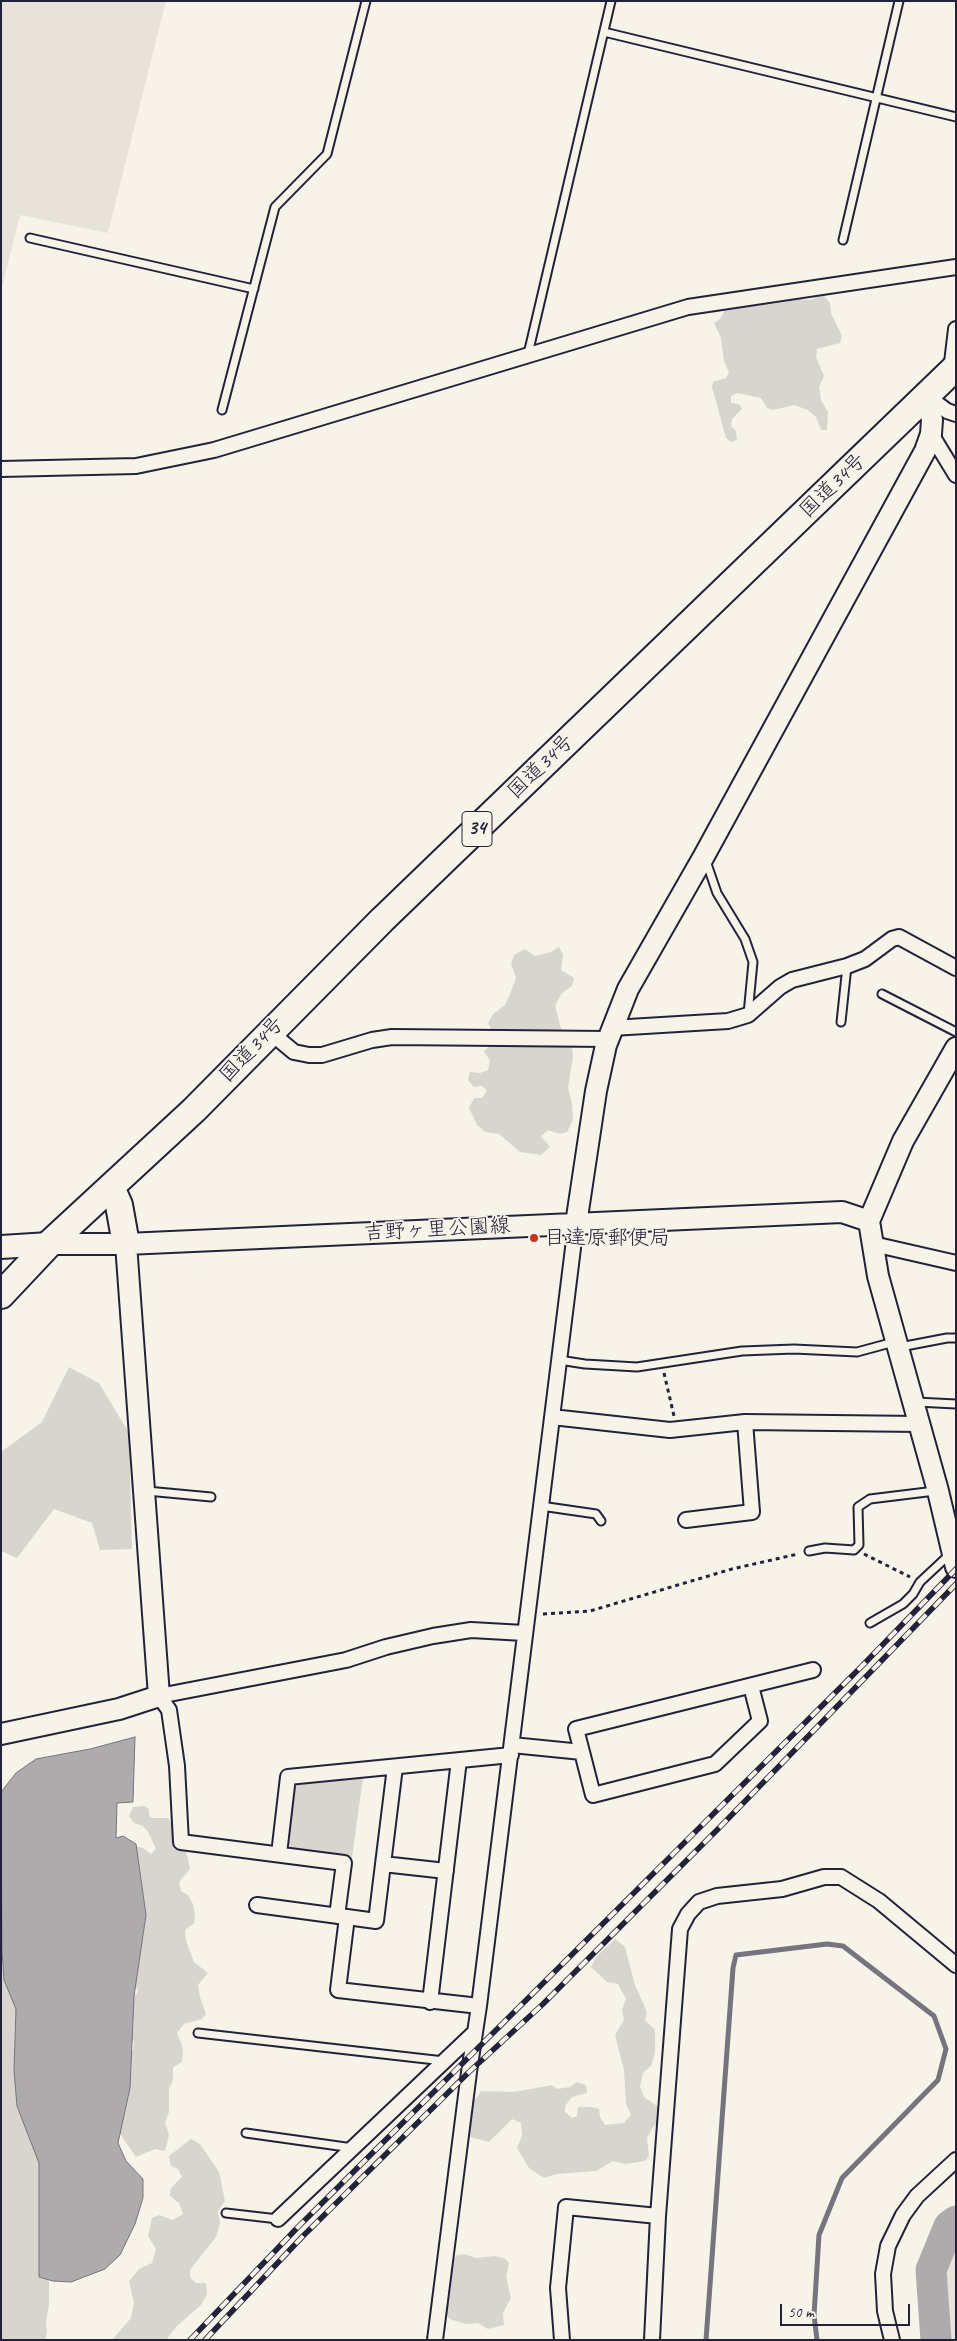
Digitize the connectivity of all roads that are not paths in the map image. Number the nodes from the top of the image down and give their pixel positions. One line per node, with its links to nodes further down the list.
1 (366, 1): 10 (lane)
2 (611, 1): 4 (lane)
3 (899, 1): 5 (lane)
4 (604, 32): 5 (lane); 12 (lane)
5 (875, 99): 6 (lane); 8 (lane)
6 (956, 117)
7 (30, 238): 10 (lane)
8 (843, 240)
9 (956, 268): 12 (street)
10 (254, 289): 15 (lane)
11 (956, 329): 13 (street)
12 (528, 354): 18 (street)
13 (954, 369): 14 (highway, 国道34号 / 34)
14 (927, 396): 16 (street); 17 (street); 26 (highway, 国道34号 / 34)
15 (222, 410)
16 (956, 414)
17 (931, 434): 19 (street); 20 (street)
18 (1, 469)
19 (956, 475)
20 (704, 856): 24 (lane); 28 (street)
21 (847, 966): 22 (street); 24 (street); 25 (lane)
22 (956, 968)
23 (882, 994): 27 (lane)
24 (748, 1015): 28 (street)
25 (842, 1022)
26 (270, 1032): 28 (street); 30 (highway, 国道34号 / 34)
27 (956, 1032)
28 (610, 1034): 32 (street)
29 (956, 1048): 31 (street)
30 (111, 1187): 33 (highway, 国道34号 / 34); 34 (highway)
31 (869, 1221): 32 (street, 吉野ヶ里公園線); 35 (street)
32 (576, 1224): 34 (street, 吉野ヶ里公園線); 41 (street)
33 (49, 1244): 34 (street, 吉野ヶ里公園線); 36 (main road); 38 (highway, 国道34号 / 34)
34 (126, 1244): 47 (street)
35 (873, 1244): 37 (street); 40 (street)
36 (1, 1247)
37 (956, 1263)
38 (1, 1295)
39 (956, 1338): 40 (lane)
40 (897, 1344): 41 (lane); 42 (street)
41 (559, 1360): 44 (street)
42 (913, 1402): 43 (lane); 46 (street)
43 (956, 1404)
44 (552, 1417): 45 (street); 50 (street)
45 (745, 1422): 46 (street); 51 (street)
46 (919, 1424): 48 (street)
47 (143, 1490): 49 (lane); 59 (street)
48 (938, 1490): 53 (lane); 54 (street)
49 (211, 1497)
50 (541, 1506): 52 (lane); 56 (street)
51 (686, 1520)
52 (601, 1521)
53 (809, 1551)
54 (954, 1559): 55 (lane)
55 (870, 1624)
56 (524, 1633): 59 (street); 61 (street)
57 (813, 1670): 58 (street)
58 (751, 1686): 62 (street); 62 (street)
59 (159, 1696): 60 (street); 65 (street)
60 (1, 1734)
61 (511, 1750): 62 (street); 63 (street); 72 (street)
62 (582, 1752)
63 (459, 1760): 64 (street); 67 (street)
64 (394, 1767): 65 (street); 66 (street)
65 (279, 1854): 69 (street)
66 (383, 1864): 67 (street); 69 (street)
67 (446, 1871): 71 (street)
68 (257, 1905): 69 (street)
69 (342, 1916): 71 (street)
70 (954, 1961): 80 (street)
71 (430, 2002): 72 (street)
72 (479, 2006): 73 (street)
73 (475, 2032): 75 (street); 82 (street)
74 (198, 2033): 75 (lane)
75 (444, 2061): 77 (street)
76 (246, 2133): 77 (lane)
77 (353, 2148): 81 (street)
78 (956, 2160): 85 (street)
79 (226, 2213): 81 (lane)
80 (658, 2216): 83 (street); 84 (street)
81 (278, 2219)
82 (435, 2340)
83 (562, 2340)
84 (652, 2340)
85 (892, 2340)

